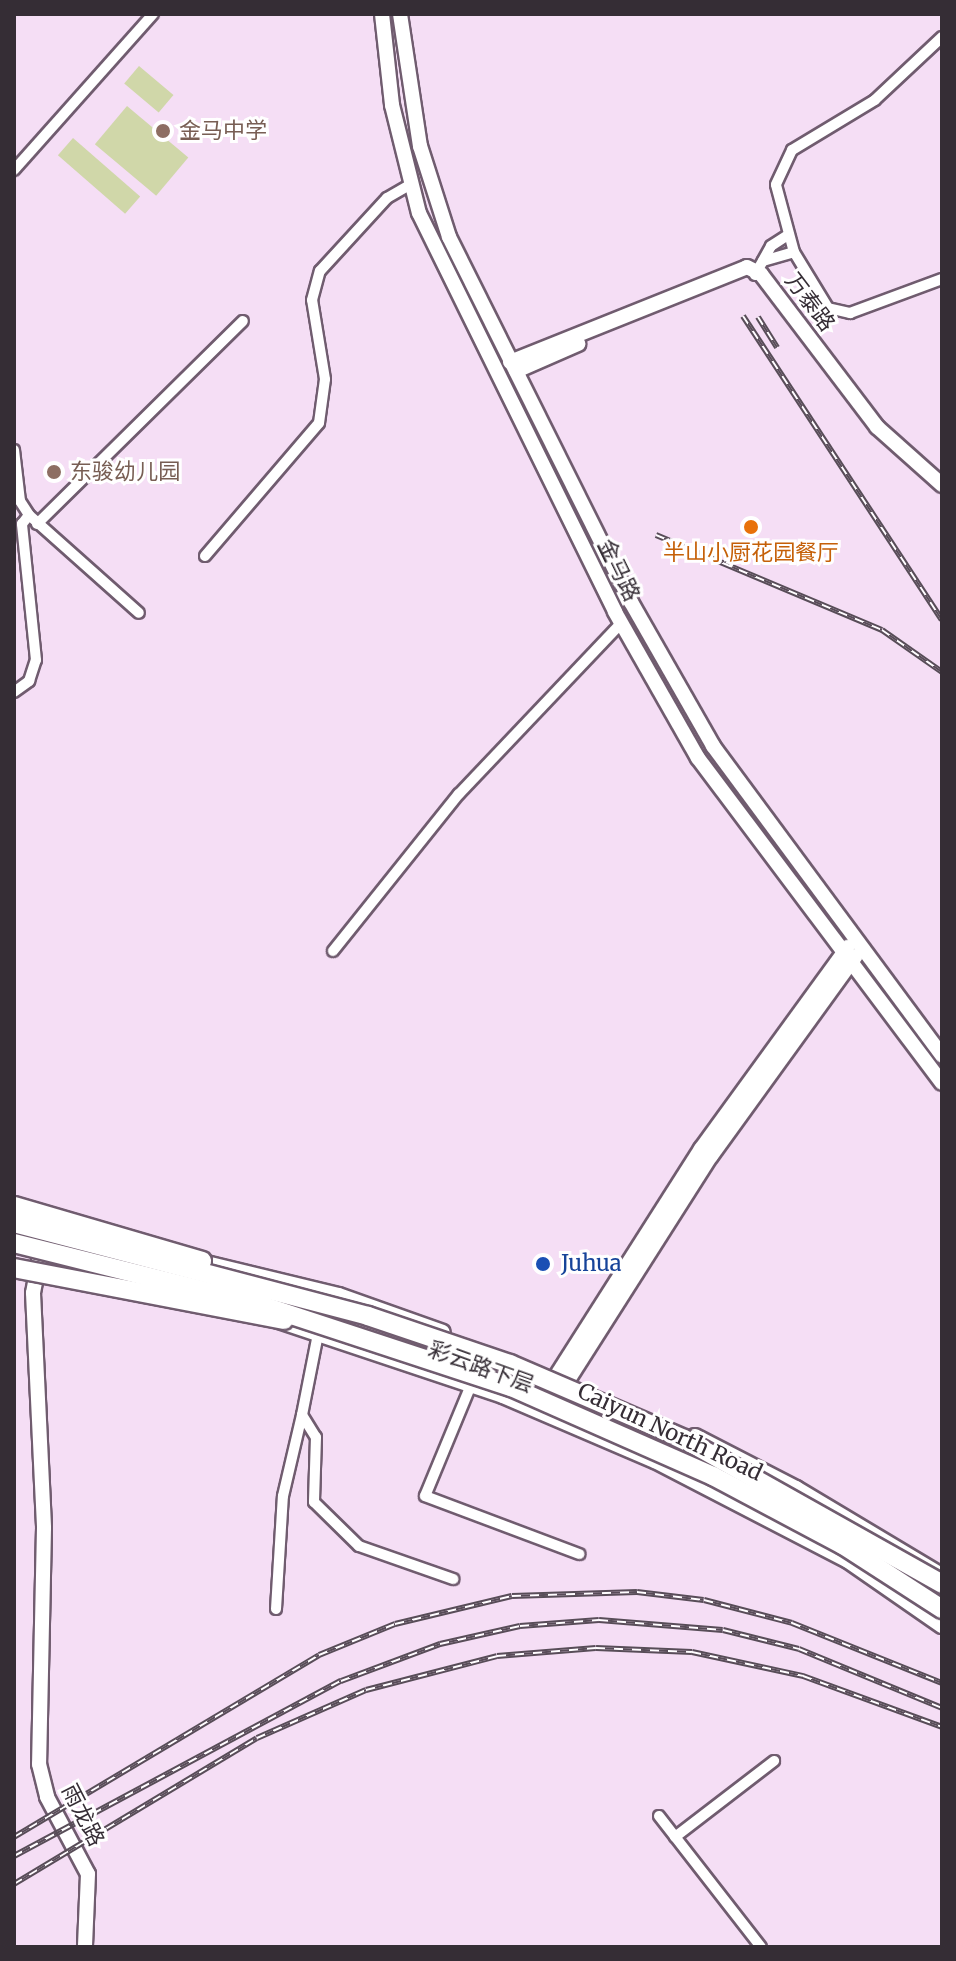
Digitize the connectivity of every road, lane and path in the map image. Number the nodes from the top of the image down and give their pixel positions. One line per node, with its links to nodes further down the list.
1 (153, 14): 5 (street)
2 (382, 14): 6 (street, 金马路)
3 (400, 14): 12 (street, 金马路)
4 (942, 37): 7 (street)
5 (14, 170)
6 (411, 184): 17 (street); 19 (street, 金马路)
7 (788, 235): 8 (street); 9 (street)
8 (794, 252): 9 (street); 10 (street)
9 (758, 269): 12 (street, 万泰路); 14 (street, 万泰路); 15 (street, 万泰路)
10 (942, 279)
11 (243, 321): 16 (street)
12 (513, 366): 21 (street, 金马路)
13 (14, 450): 16 (street)
14 (942, 485)
15 (942, 494)
16 (33, 520): 18 (street); 20 (street)
17 (205, 556)
18 (139, 613)
19 (621, 623): 22 (street); 23 (street, 金马路)
20 (14, 692)
21 (862, 944): 23 (street); 24 (street, 金马路)
22 (333, 951)
23 (847, 956): 25 (street, 金马路); 37 (street)
24 (942, 1056)
25 (942, 1083)
26 (14, 1206): 34 (highway, bridge)
27 (14, 1216): 29 (street, 彩云路下层)
28 (14, 1223): 34 (highway, bridge)
29 (47, 1224): 32 (street, 雨龙路); 37 (street, 彩云路下层)
30 (14, 1243): 36 (highway, bridge)
31 (14, 1251): 32 (street, 彩云路下层)
32 (39, 1257): 35 (street, 彩云路下层); 51 (street, 雨龙路)
33 (14, 1268): 36 (highway, bridge)
34 (368, 1316): 44 (highway, Caiyun North Road, bridge)
35 (318, 1334): 38 (street, 彩云路下层); 40 (street)
36 (361, 1335): 46 (highway, Caiyun North Road, bridge)
37 (562, 1379): 39 (street); 42 (street, 彩云路下层)
38 (471, 1385): 39 (street, 彩云路下层); 41 (street)
39 (541, 1412): 47 (street, 彩云路下层)
40 (302, 1415): 43 (street); 45 (street)
41 (579, 1554)
42 (942, 1575)
43 (453, 1579)
44 (942, 1584)
45 (276, 1609)
46 (942, 1609)
47 (942, 1626)
48 (774, 1761): 50 (street)
49 (659, 1816): 50 (street)
50 (675, 1837): 52 (street)
51 (85, 1947)
52 (761, 1947)

